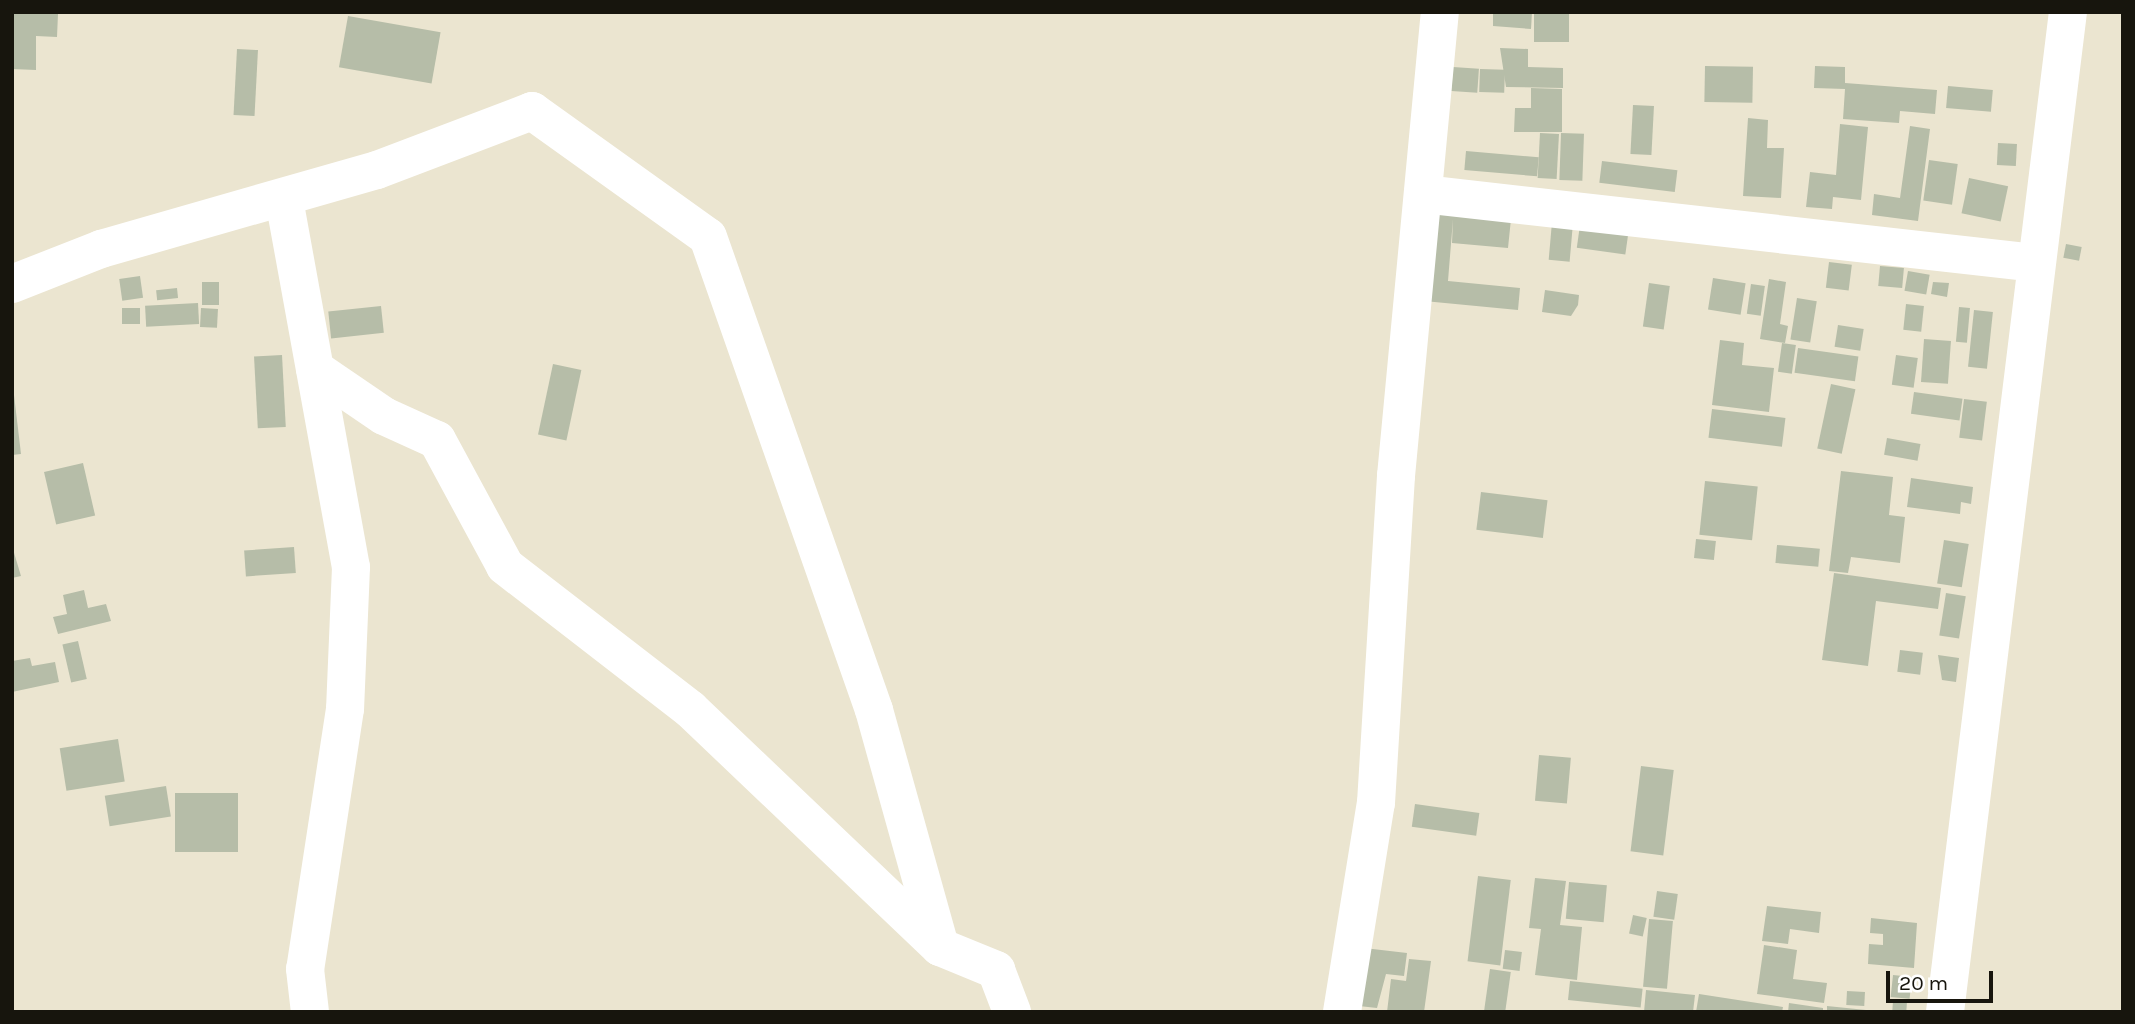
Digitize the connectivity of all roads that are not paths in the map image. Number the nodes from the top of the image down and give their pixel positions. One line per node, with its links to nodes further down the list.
1 (1440, 12): 3 (street)
2 (2068, 12): 5 (street)
3 (1423, 194): 5 (street); 11 (street)
4 (284, 199): 6 (street); 7 (street); 8 (street)
5 (2035, 263): 12 (street)
6 (12, 284)
7 (315, 369): 8 (street); 9 (street)
8 (940, 947): 10 (street)
9 (310, 1012)
10 (1012, 1012)
11 (1342, 1012)
12 (1945, 1012)

